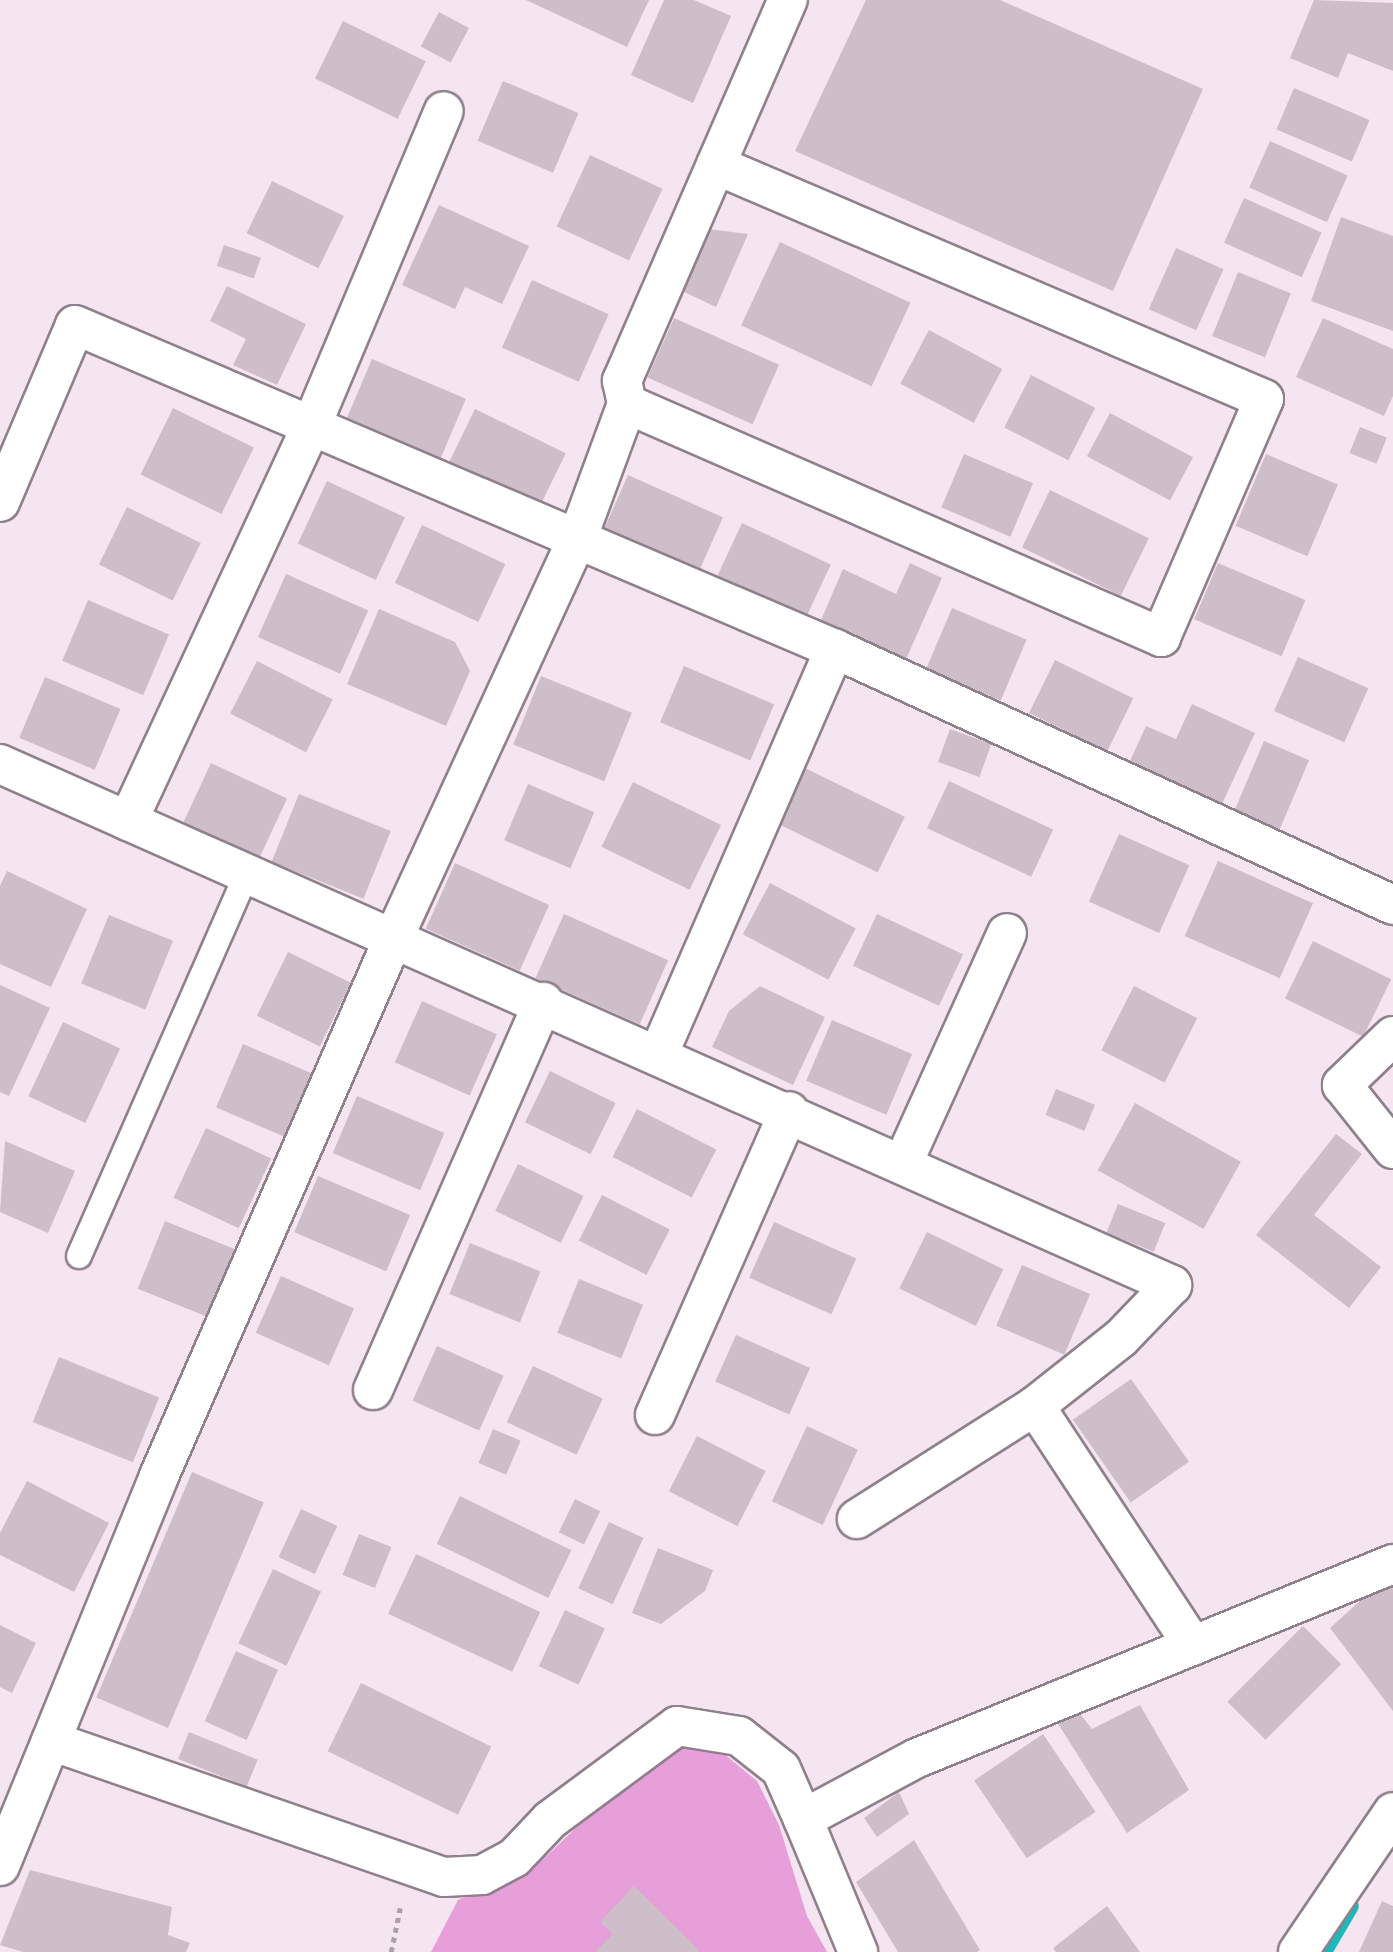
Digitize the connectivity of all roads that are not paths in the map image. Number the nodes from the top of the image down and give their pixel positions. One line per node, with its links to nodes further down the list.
1 (788, 0): 3 (street)
2 (444, 111): 5 (street)
3 (716, 165): 4 (street); 4 (street)
4 (627, 404): 7 (street)
5 (313, 422): 6 (street); 7 (street); 10 (street)
6 (0, 502)
7 (578, 537): 8 (street); 14 (street)
8 (835, 649): 12 (street); 17 (street)
9 (1, 767): 10 (street)
10 (128, 821): 11 (street)
11 (247, 873): 14 (street); 21 (lane)
12 (1393, 905)
13 (1007, 933): 20 (street)
14 (394, 937): 15 (street); 28 (street)
15 (543, 1002): 17 (street); 22 (street)
16 (1393, 1036): 19 (street)
17 (659, 1053): 18 (street)
18 (789, 1111): 20 (street); 24 (street)
19 (1393, 1149)
20 (904, 1161): 23 (street)
21 (79, 1256)
22 (373, 1390)
23 (1035, 1406): 25 (street); 27 (street)
24 (655, 1415)
25 (857, 1519)
26 (1393, 1564): 27 (street)
27 (1193, 1646): 30 (street)
28 (51, 1741): 30 (street); 31 (street)
29 (1393, 1812): 33 (street)
30 (803, 1819): 32 (street)
31 (0, 1866)
32 (859, 1952)
33 (1298, 1952)

